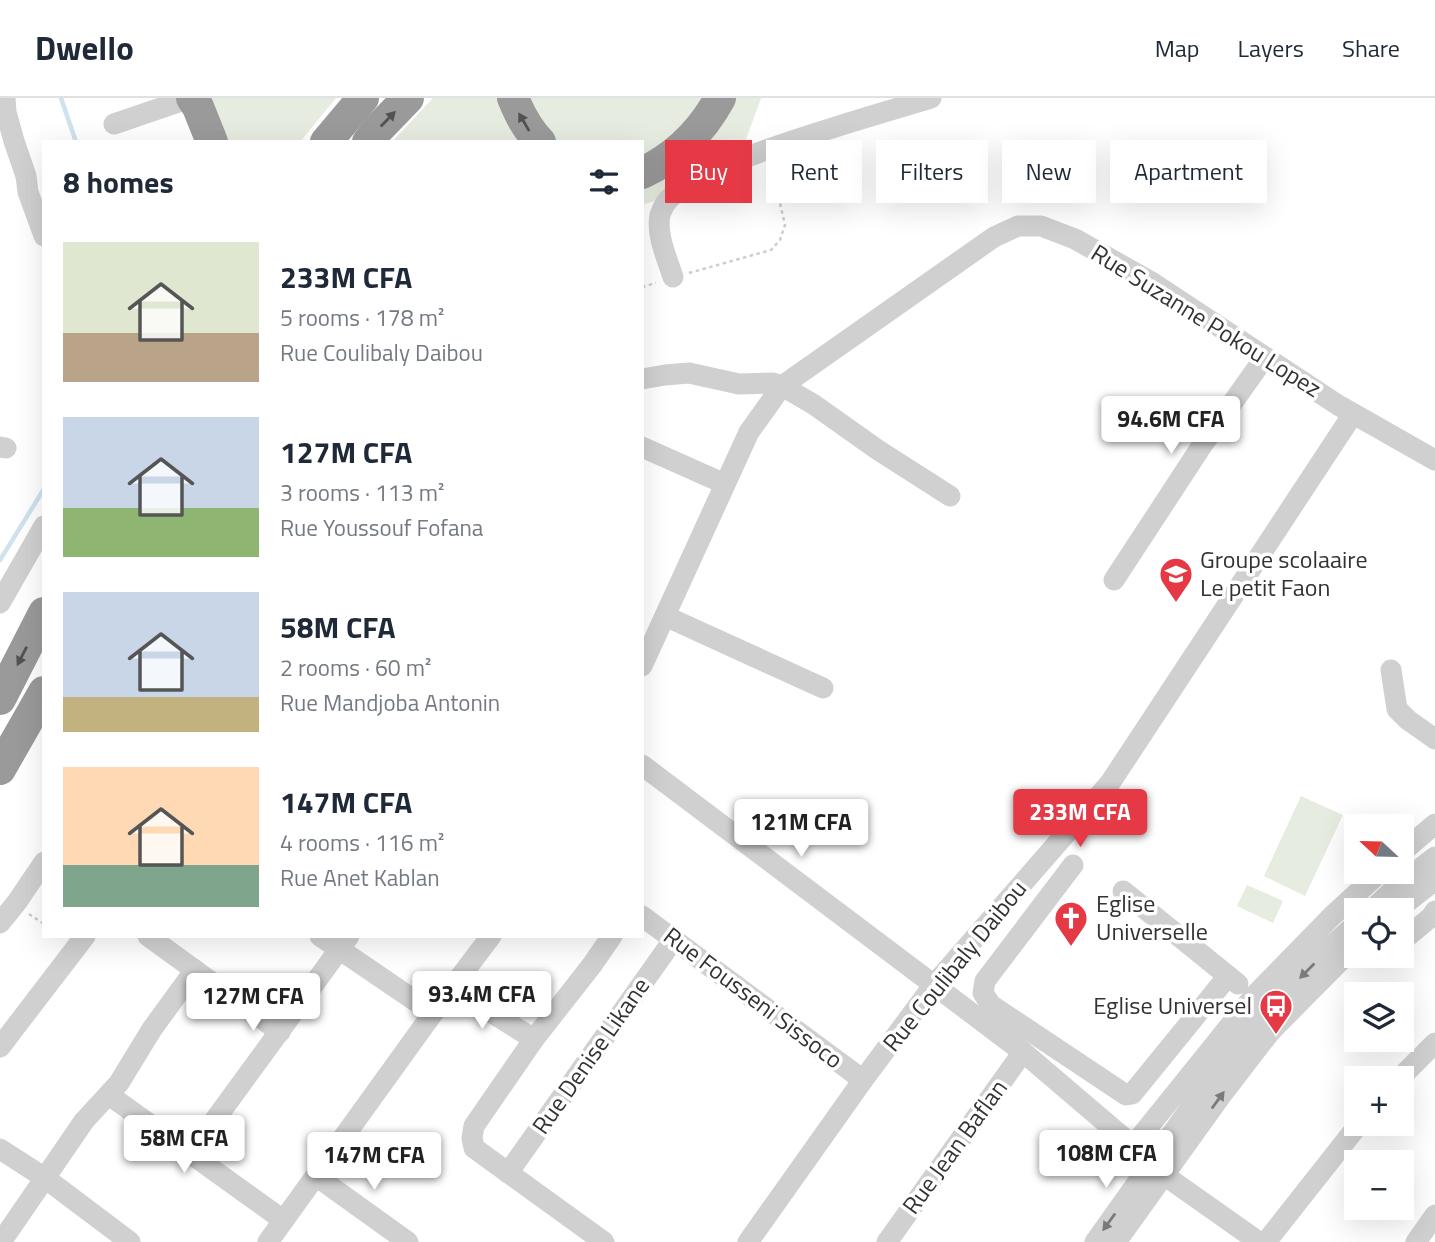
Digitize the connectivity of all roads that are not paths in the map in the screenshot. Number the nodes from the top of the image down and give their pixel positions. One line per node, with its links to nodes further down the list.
1 (5, 98): 16 (street)
2 (191, 98): 9 (street); 10 (highway)
3 (363, 98): 11 (highway)
4 (408, 98): 12 (highway, one-way to 4)
5 (513, 98): 13 (highway, one-way to 5)
6 (704, 98): 14 (highway)
7 (720, 98): 15 (highway)
8 (931, 98): 17 (street)
9 (114, 124)
10 (211, 140)
11 (328, 140)
12 (370, 140)
13 (538, 140)
14 (644, 160)
15 (644, 172)
16 (42, 230)
17 (673, 277)
18 (1265, 357): 20 (street, Rue Suzanne Pokou Lopez); 21 (street, Rue Suzanne Pokou Lopez); 27 (street)
19 (644, 379): 20 (street)
20 (782, 386): 24 (street, Rue Suzanne Pokou Lopez); 25 (street)
21 (1353, 414): 23 (street, Rue Suzanne Pokou Lopez); 64 (street, Rue Coulibaly Daibou)
22 (644, 448): 24 (street)
23 (1435, 460)
24 (725, 484): 29 (street, Rue Suzanne Pokou Lopez)
25 (950, 496)
26 (42, 530): 28 (street)
27 (1114, 580)
28 (0, 603)
29 (665, 616): 31 (street, Rue Suzanne Pokou Lopez); 33 (street)
30 (42, 617): 35 (highway, one-way to 35)
31 (644, 662)
32 (1391, 670): 36 (street)
33 (823, 688)
34 (42, 696): 38 (highway)
35 (0, 699)
36 (1435, 739)
37 (644, 767): 64 (street)
38 (0, 769)
39 (1435, 824): 40 (street)
40 (1414, 842)
41 (1435, 857): 47 (street)
42 (42, 865): 51 (street)
43 (1073, 865): 63 (street)
44 (1435, 880): 48 (street)
45 (1367, 884): 66 (street)
46 (1123, 891): 63 (street)
47 (1384, 898)
48 (1412, 898)
49 (1435, 911): 52 (street)
50 (644, 917): 59 (street, Rue Fousseni Sissoco)
51 (0, 923)
52 (1414, 932)
53 (1344, 935): 80 (street, one-way to 80)
54 (83, 938): 71 (street)
55 (151, 938): 62 (street)
56 (327, 938): 60 (street)
57 (490, 938): 65 (street)
58 (611, 938): 69 (street)
59 (674, 939): 74 (street, Rue Fousseni Sissoco); 81 (street, Rue Denise Likane)
60 (344, 943): 67 (street); 68 (street)
61 (1344, 958): 80 (street, one-way to 61)
62 (195, 970): 68 (street); 75 (street)
63 (1228, 976): 66 (street)
64 (933, 986): 72 (street); 74 (street, Rue Coulibaly Daibou)
65 (452, 988): 67 (street); 69 (street)
66 (1252, 997): 77 (street)
67 (433, 1013): 82 (street)
68 (280, 1031): 79 (street)
69 (534, 1039): 81 (street)
70 (1435, 1043): 73 (street)
71 (0, 1047)
72 (1023, 1052): 77 (street); 92 (street, Rue Jean Baflan)
73 (1412, 1066)
74 (863, 1080): 91 (street, Rue Coulibaly Daibou)
75 (109, 1095): 79 (street); 83 (street)
76 (1350, 1136): 96 (street)
77 (1133, 1146): 80 (street)
78 (0, 1149): 83 (street)
79 (190, 1154): 85 (street)
80 (1158, 1168): 93 (street, one-way to 93); 94 (street); 95 (street)
81 (508, 1173): 90 (street)
82 (316, 1176): 85 (street); 89 (street)
83 (45, 1178): 86 (street); 87 (street)
84 (1435, 1215): 97 (street)
85 (283, 1220): 88 (street)
86 (1, 1242)
87 (130, 1242)
88 (268, 1242)
89 (408, 1242)
90 (604, 1242)
91 (748, 1242)
92 (887, 1242)
93 (1095, 1242)
94 (1116, 1242)
95 (1259, 1242)
96 (1266, 1242)
97 (1416, 1242)

